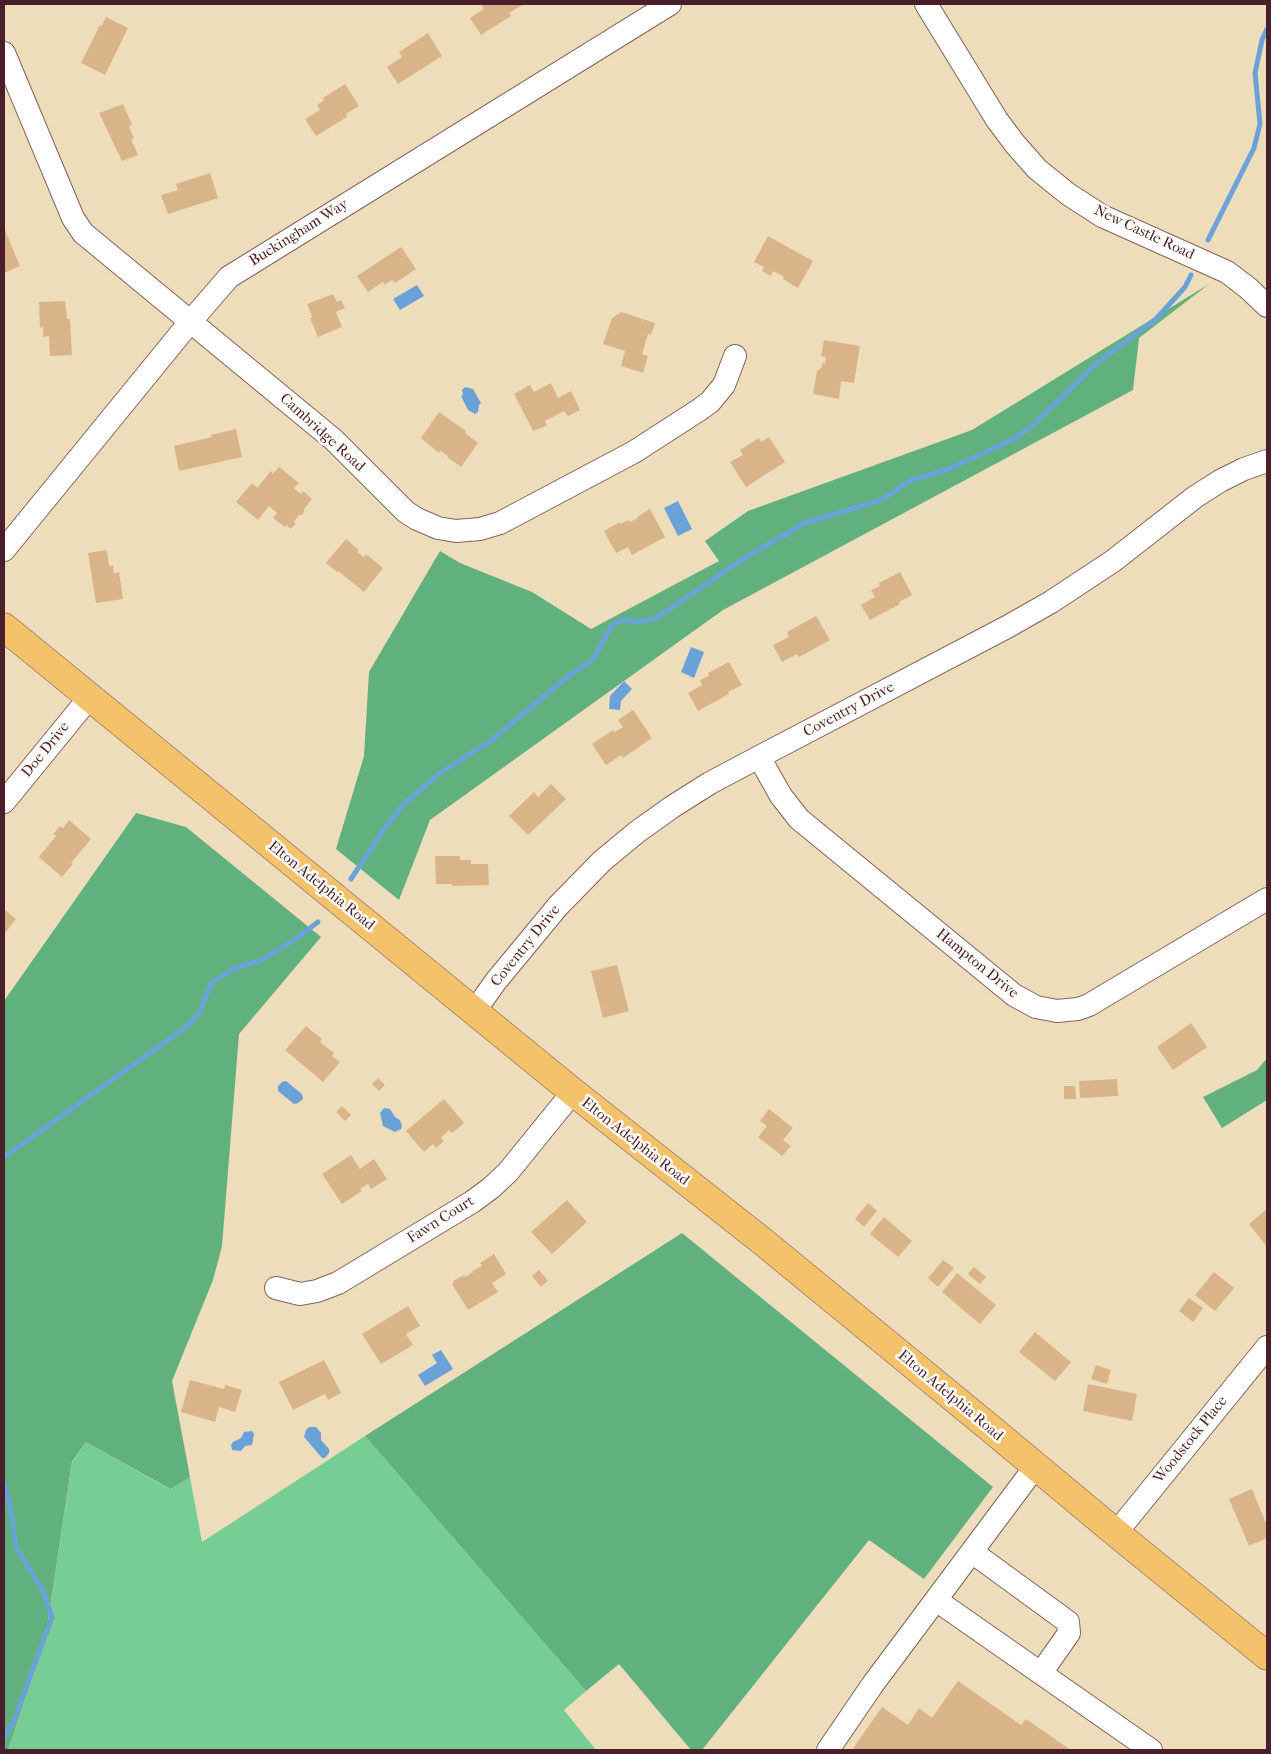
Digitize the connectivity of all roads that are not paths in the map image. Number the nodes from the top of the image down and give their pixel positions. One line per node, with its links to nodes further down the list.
1 (670, 4): 5 (street, Buckingham Way)
2 (926, 4): 4 (street, New Castle Road)
3 (4, 53): 5 (street, Cambridge Road)
4 (1267, 306)
5 (190, 322): 6 (street, Cambridge Road); 8 (street, Buckingham Way)
6 (735, 356)
7 (1267, 461): 11 (street, Coventry Drive)
8 (4, 550)
9 (4, 627): 10 (main road, Elton Adelphia Road)
10 (89, 698): 12 (street, Doe Drive); 14 (main road, Elton Adelphia Road)
11 (759, 756): 13 (street, Hampton Drive); 14 (street, Coventry Drive)
12 (4, 802)
13 (1267, 899)
14 (474, 1012): 15 (main road, Elton Adelphia Road)
15 (572, 1092): 16 (street, Fawn Court); 18 (main road, Elton Adelphia Road)
16 (276, 1288)
17 (1267, 1348): 19 (street, Woodstock Place)
18 (1036, 1467): 19 (main road, Elton Adelphia Road); 20 (street)
19 (1116, 1533): 22 (main road, Elton Adelphia Road)
20 (972, 1552): 21 (street); 23 (street)
21 (936, 1600): 23 (street); 24 (street)
22 (1267, 1656)
23 (1041, 1673): 25 (street)
24 (828, 1750)
25 (1151, 1750)

